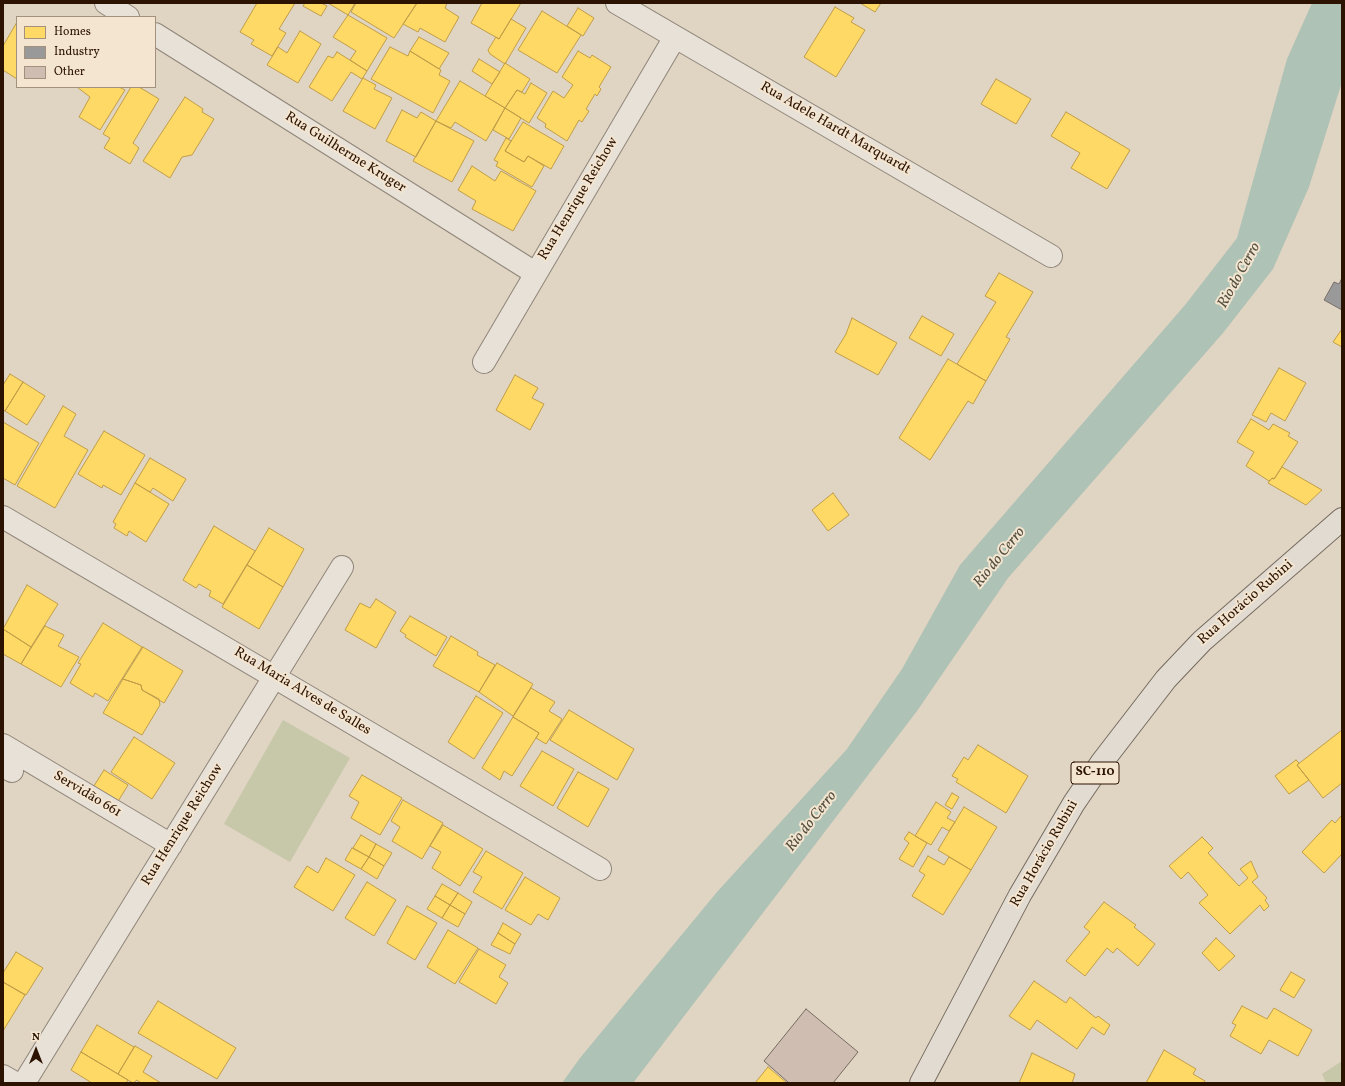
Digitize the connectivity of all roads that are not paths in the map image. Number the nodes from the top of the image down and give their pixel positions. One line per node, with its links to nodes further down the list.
1 (106, 3): 3 (street)
2 (618, 3): 5 (street, Rua Adele Hardt Marquardt)
3 (126, 16)
4 (156, 35): 7 (street, Rua Guilherme Kruger)
5 (675, 37): 6 (street, Rua Adele Hardt Marquardt); 7 (street, Rua Henrique Reichow)
6 (1051, 256)
7 (535, 273): 8 (street, Rua Henrique Reichow)
8 (484, 362)
9 (3, 517): 12 (street, Rua Maria Alves de Salles)
10 (1342, 519): 19 (main road, Rua Horácio Rubini / SC-110)
11 (342, 567): 12 (street, Rua Henrique Reichow)
12 (275, 676): 14 (street, Rua Henrique Reichow); 15 (street, Rua Maria Alves de Salles)
13 (3, 745): 14 (street, Servidão 661)
14 (171, 844): 18 (street, Rua Henrique Reichow)
15 (600, 869)
16 (3, 1076): 17 (street)
17 (15, 1083)
18 (24, 1083)
19 (921, 1083)

